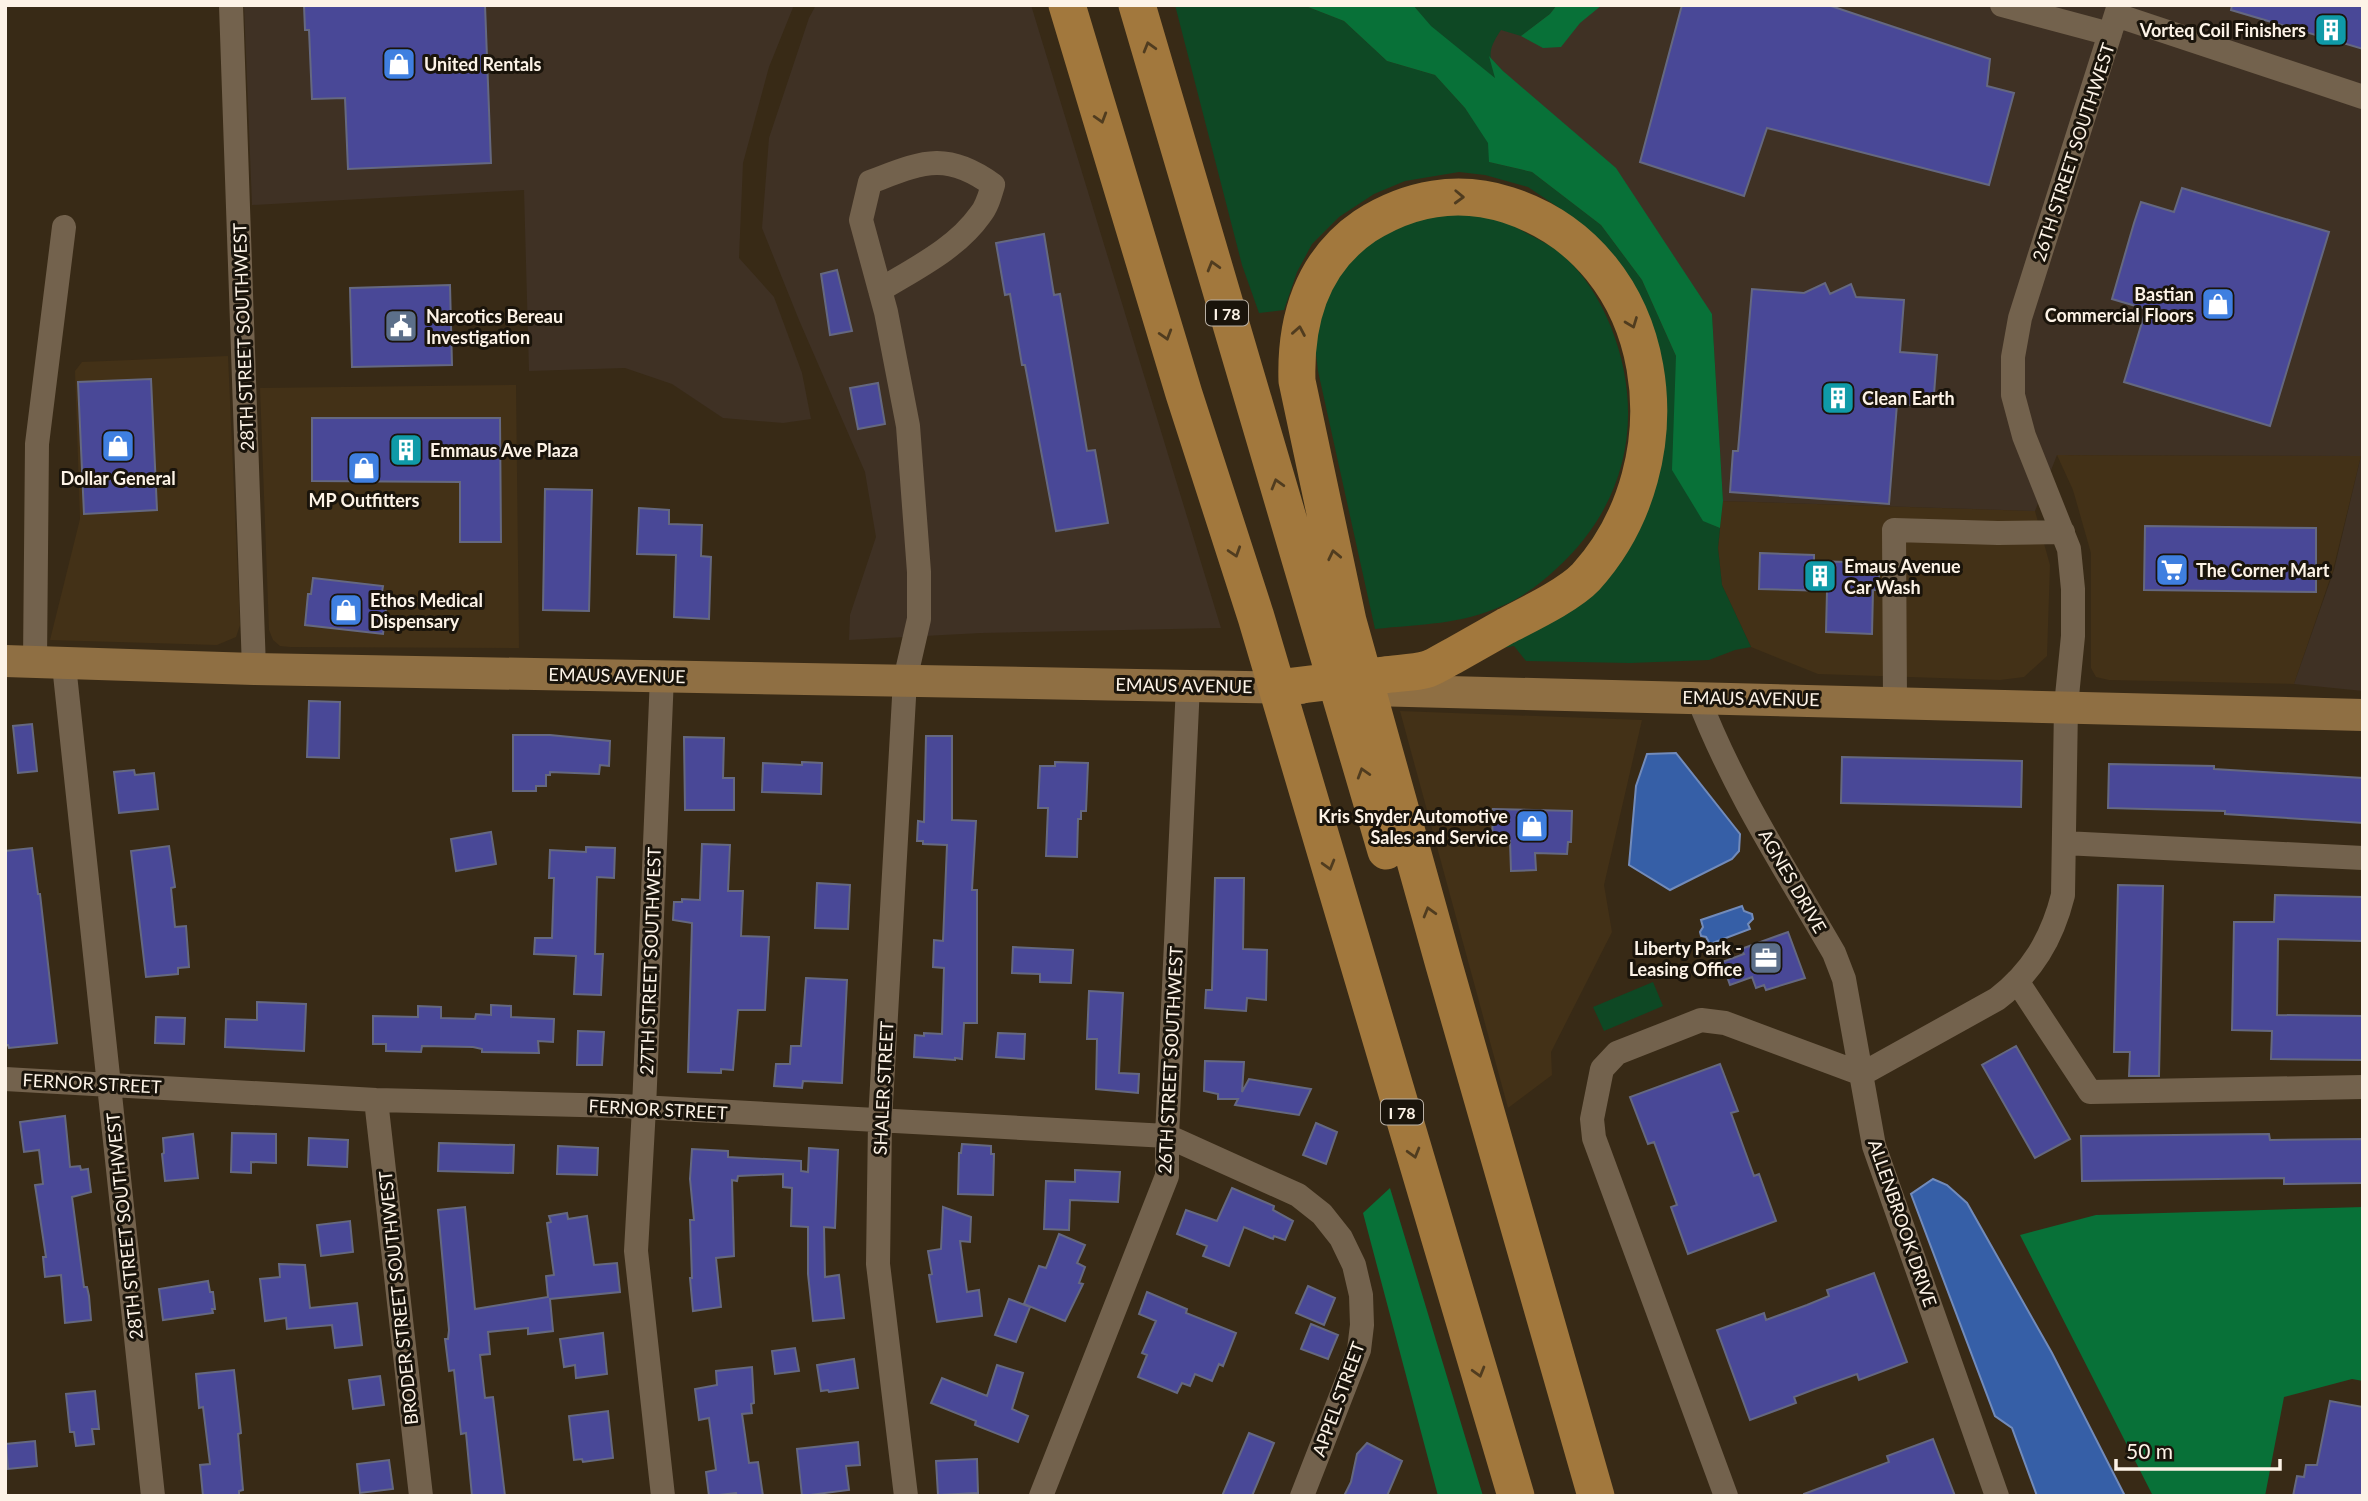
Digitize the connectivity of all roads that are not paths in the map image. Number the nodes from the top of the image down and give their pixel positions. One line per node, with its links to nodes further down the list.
1 (230, 5): 12 (street, 28TH STREET SOUTHWEST)
2 (1067, 5): 40 (highway, I 78, one-way to 40)
3 (1137, 5): 10 (highway, I 78, one-way to 3)
4 (2002, 5): 5 (street)
5 (2115, 18): 6 (street); 9 (street, 26TH STREET SOUTHWEST)
6 (2363, 97)
7 (64, 227): 11 (street, 28TH STREET SOUTHWEST)
8 (880, 290): 8 (street, SHALER STREET); 14 (street, SHALER STREET)
9 (2063, 532): 18 (street); 19 (street, 26TH STREET SOUTHWEST)
10 (1333, 621): 16 (highway, one-way to 16); 21 (highway, I 78)
11 (35, 663): 12 (main road, EMAUS AVENUE); 27 (street, 28TH STREET SOUTHWEST)
12 (254, 669): 13 (main road, EMAUS AVENUE)
13 (662, 676): 14 (main road, EMAUS AVENUE); 30 (street, 27TH STREET SOUTHWEST)
14 (905, 680): 15 (main road, EMAUS AVENUE); 31 (street, SHALER STREET)
15 (1188, 685): 16 (main road, EMAUS AVENUE); 32 (street, 26TH STREET SOUTHWEST)
16 (1285, 687): 17 (main road, EMAUS AVENUE)
17 (1698, 697): 18 (main road, EMAUS AVENUE); 25 (street, AGNES DRIVE)
18 (1895, 702): 19 (main road, EMAUS AVENUE)
19 (2066, 706): 20 (main road, EMAUS AVENUE); 22 (street)
20 (2363, 715)
21 (1364, 731): 41 (highway, I 78, one-way to 21); 42 (highway, one-way to 21)
22 (2064, 843): 23 (street); 24 (street)
23 (2363, 858)
24 (2017, 981): 25 (street); 28 (street)
25 (1862, 1074): 43 (street); 44 (street, ALLENBROOK DRIVE)
26 (5, 1079): 27 (street, FERNOR STREET)
27 (109, 1083): 29 (street, FERNOR STREET); 34 (street, 28TH STREET SOUTHWEST)
28 (2363, 1087)
29 (376, 1100): 30 (street, FERNOR STREET); 35 (street, BRODER STREET SOUTHWEST)
30 (644, 1108): 31 (street, FERNOR STREET); 36 (street, 27TH STREET SOUTHWEST)
31 (880, 1121): 32 (street, FERNOR STREET); 37 (street, SHALER STREET)
32 (1167, 1136): 33 (street, FERNOR STREET); 38 (street, 26TH STREET SOUTHWEST)
33 (1298, 1195): 39 (street, APPEL STREET)
34 (153, 1496)
35 (421, 1496)
36 (663, 1496)
37 (906, 1496)
38 (1041, 1496)
39 (1302, 1496)
40 (1516, 1496)
41 (1577, 1496)
42 (1597, 1496)
43 (1726, 1496)
44 (1997, 1496)

